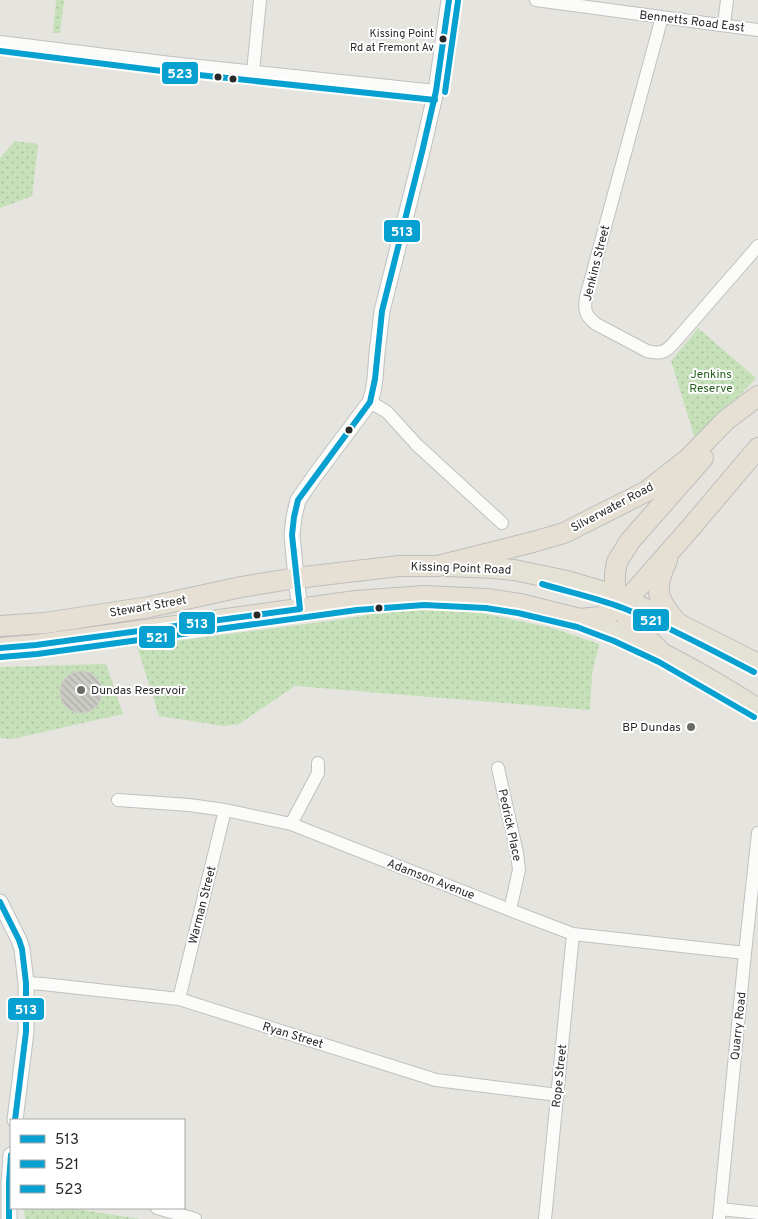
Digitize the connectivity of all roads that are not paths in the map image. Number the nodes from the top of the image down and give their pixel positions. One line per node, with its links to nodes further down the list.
1 (260, 0): 9 (street)
2 (449, 0): 10 (street)
3 (536, 0): 5 (street, Bennetts Road East)
4 (727, 0): 6 (street)
5 (662, 17): 6 (street, Bennetts Road East); 11 (street, Jenkins Street)
6 (724, 25): 7 (street, Bennetts Road East)
7 (758, 30)
8 (0, 42): 9 (street)
9 (253, 72): 10 (street)
10 (436, 91): 13 (street)
11 (758, 246)
12 (758, 398): 17 (highway, Silverwater Road); 19 (highway, Silverwater Road)
13 (370, 402): 15 (street); 18 (street)
14 (758, 448): 16 (highway)
15 (502, 523)
16 (674, 545): 19 (highway); 22 (highway)
17 (438, 566): 18 (highway, Kissing Point Road); 19 (main road, Kissing Point Road)
18 (296, 578): 20 (street); 23 (highway, Stewart Street)
19 (620, 600): 21 (highway); 22 (main road, Kissing Point Road); 25 (highway)
20 (300, 609): 21 (highway); 24 (highway, Stewart Street)
21 (580, 619): 25 (main road)
22 (677, 623): 26 (main road, Kissing Point Road)
23 (0, 626)
24 (0, 648)
25 (663, 654): 27 (main road)
26 (758, 664)
27 (758, 709)
28 (318, 763): 32 (street)
29 (498, 768): 35 (street, Pedrick Place)
30 (118, 800): 31 (street, Adamson Avenue)
31 (226, 810): 32 (street, Adamson Avenue); 39 (street, Warman Street)
32 (291, 824): 35 (street, Adamson Avenue)
33 (758, 833): 37 (street, Quarry Road)
34 (0, 902): 38 (street)
35 (510, 910): 36 (street, Adamson Avenue)
36 (573, 934): 37 (street, Adamson Avenue); 40 (street, Rope Street)
37 (745, 953): 45 (street, Quarry Road)
38 (26, 984): 39 (street, Ryan Street); 41 (street)
39 (179, 999): 40 (street, Ryan Street)
40 (558, 1095): 48 (street, Rope Street)
41 (15, 1119)
42 (10, 1183): 46 (street)
43 (160, 1209): 47 (street)
44 (758, 1213): 45 (street)
45 (720, 1214)
46 (9, 1219)
47 (195, 1219)
48 (545, 1219)

